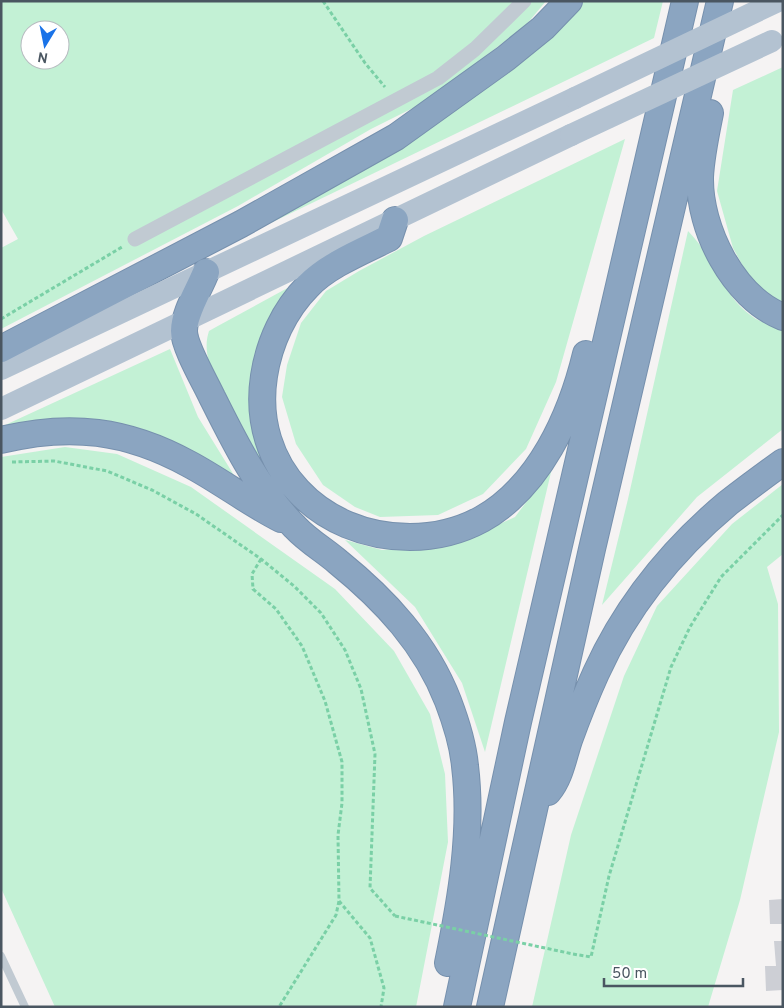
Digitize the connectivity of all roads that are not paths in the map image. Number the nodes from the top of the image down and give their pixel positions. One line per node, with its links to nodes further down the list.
1 (524, 1): 8 (street)
2 (569, 1): 13 (highway)
3 (685, 1): 10 (highway)
4 (778, 1): 9 (main road, bridge)
5 (719, 4): 11 (highway); 19 (highway)
6 (779, 40): 7 (main road, bridge)
7 (395, 220): 10 (highway); 12 (main road)
8 (136, 239)
9 (206, 272): 12 (highway); 14 (main road)
10 (617, 292): 23 (highway)
11 (783, 318)
12 (186, 320): 15 (main road); 18 (highway)
13 (1, 349)
14 (1, 369)
15 (1, 409)
16 (6, 451): 18 (highway)
17 (783, 462): 19 (highway)
18 (294, 527): 22 (highway)
19 (534, 801): 24 (highway)
20 (1, 956): 21 (lane)
21 (25, 1007)
22 (441, 1007)
23 (457, 1007)
24 (490, 1007)

